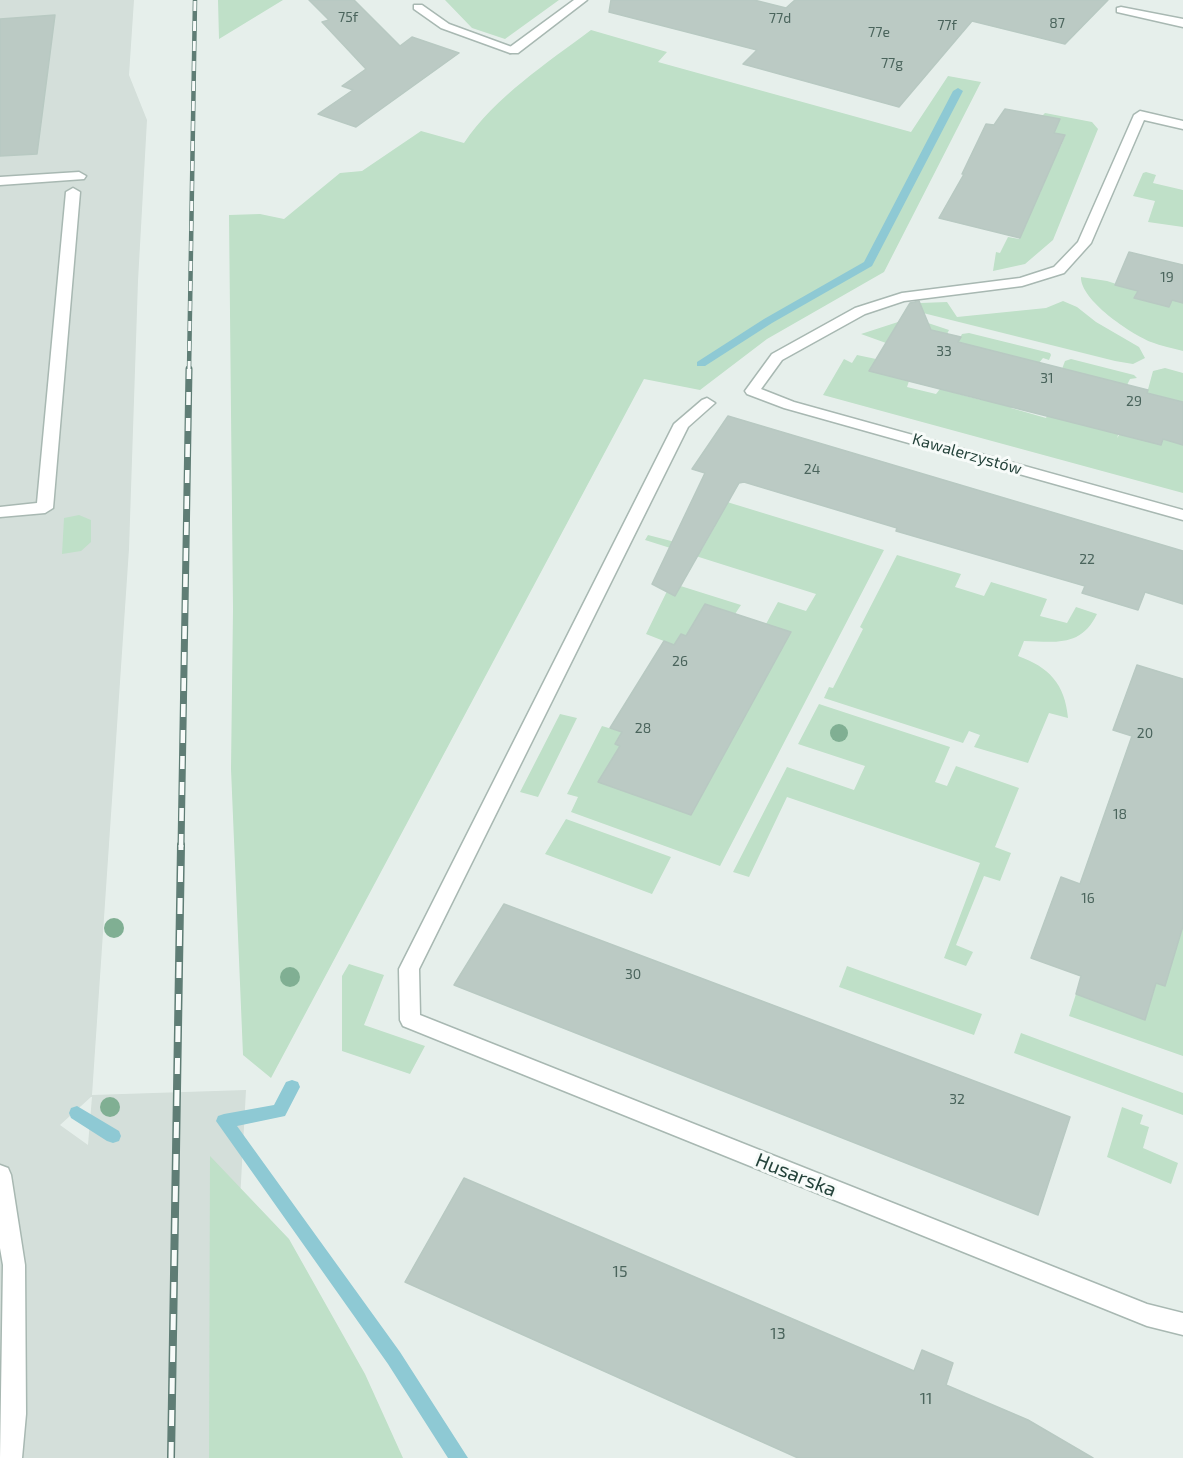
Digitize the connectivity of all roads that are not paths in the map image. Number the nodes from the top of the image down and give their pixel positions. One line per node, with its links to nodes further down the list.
1 (581, 0): 2 (street)
2 (418, 7)
3 (1121, 10): 4 (street)
4 (1183, 23)
5 (1183, 125): 11 (street, Kawalerzystów)
6 (79, 176): 7 (street)
7 (0, 181)
8 (73, 192): 10 (street)
9 (707, 403): 13 (street, Husarska)
10 (0, 512)
11 (1183, 515)
12 (0, 1175): 14 (street)
13 (1183, 1324)
14 (10, 1458)

